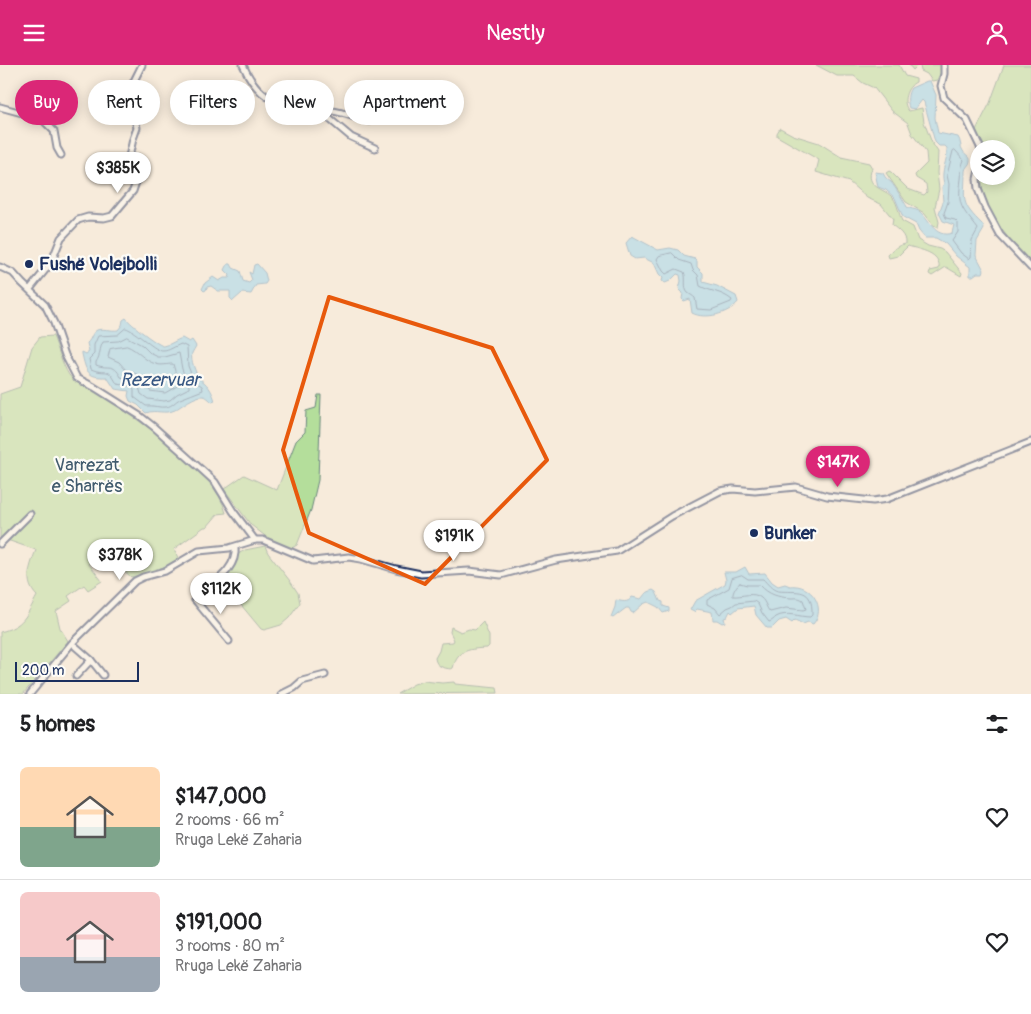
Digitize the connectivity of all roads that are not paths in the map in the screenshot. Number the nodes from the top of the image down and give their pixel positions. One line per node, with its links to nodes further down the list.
1 (142, 65): 13 (street)
2 (243, 65): 4 (street)
3 (944, 65): 7 (street)
4 (265, 96)
5 (0, 107): 9 (street)
6 (334, 123): 8 (street)
7 (977, 140)
8 (375, 149)
9 (61, 155)
10 (978, 185): 11 (street)
11 (1031, 268)
12 (1, 269): 13 (street)
13 (30, 289): 16 (street)
14 (1031, 442): 16 (street)
15 (30, 514): 17 (street)
16 (255, 540): 18 (street)
17 (0, 544)
18 (235, 547): 19 (street); 25 (street)
19 (229, 641)
20 (75, 646): 21 (street)
21 (90, 659): 22 (street); 24 (street)
22 (104, 675)
23 (324, 675): 26 (street)
24 (76, 676)
25 (30, 694)
26 (282, 694)

